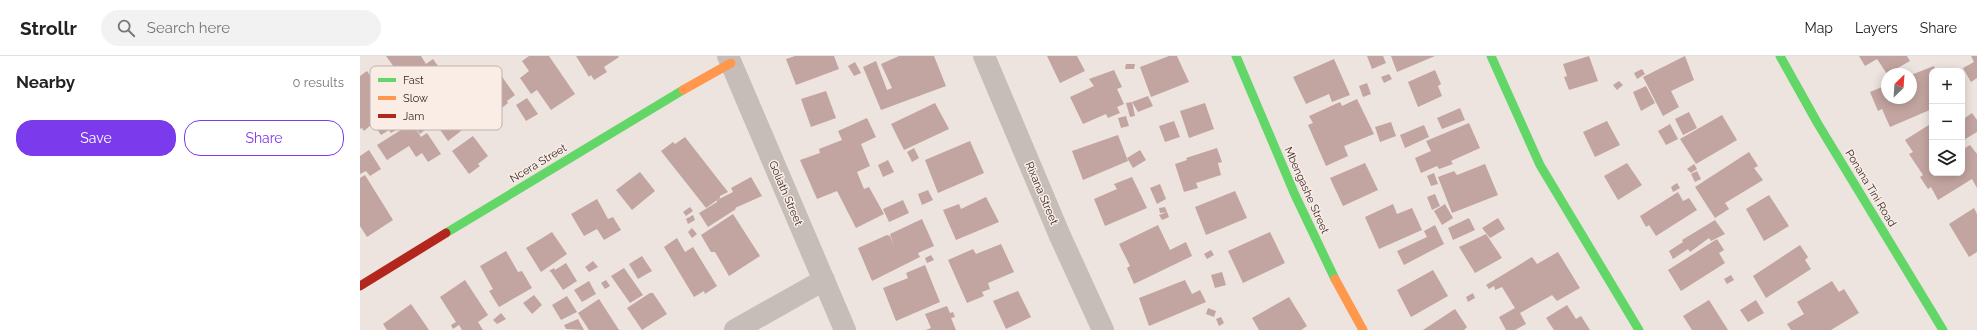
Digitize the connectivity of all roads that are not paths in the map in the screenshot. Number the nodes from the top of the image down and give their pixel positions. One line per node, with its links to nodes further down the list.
1 (984, 56): 10 (street, Rixana Street)
2 (1236, 56): 11 (street, Mbengashe Street)
3 (1491, 56): 12 (street)
4 (1780, 56): 13 (street, Ponana Tini Road)
5 (729, 60): 6 (street, Goliath Street); 7 (street, Ncera Street)
6 (824, 280): 8 (street); 9 (street, Goliath Street)
7 (360, 286)
8 (735, 330)
9 (846, 330)
10 (1103, 330)
11 (1363, 330)
12 (1639, 330)
13 (1943, 330)

